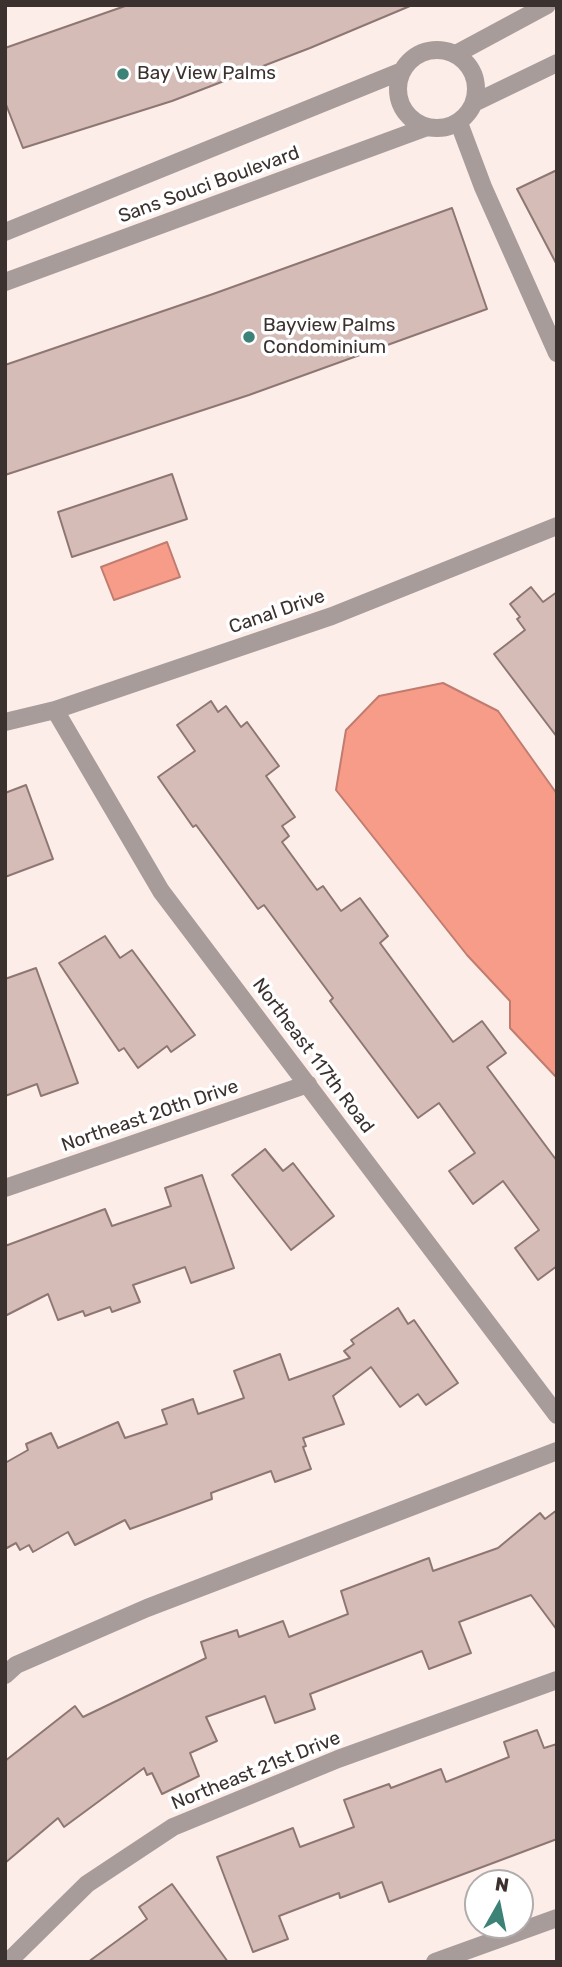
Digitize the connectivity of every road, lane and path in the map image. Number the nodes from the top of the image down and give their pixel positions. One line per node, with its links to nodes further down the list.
1 (547, 5): 2 (street)
2 (456, 54): 4 (street); 5 (street)
3 (557, 63): 5 (street)
4 (402, 71): 7 (street); 8 (street, Sans Souci Boulevard)
5 (474, 103): 6 (street)
6 (458, 123): 7 (street); 10 (street)
7 (427, 127): 9 (street, Sans Souci Boulevard)
8 (5, 232)
9 (5, 282)
10 (557, 353)
11 (557, 526): 12 (street, Canal Drive)
12 (55, 710): 13 (street, Canal Drive); 14 (street, Northeast 117th Road)
13 (5, 722)
14 (308, 1084): 15 (street, Northeast 20th Drive); 16 (street, Northeast 117th Road)
15 (5, 1188)
16 (557, 1415)
17 (557, 1451): 18 (street)
18 (5, 1675)
19 (557, 1680): 21 (street, Northeast 21st Drive)
20 (557, 1918): 22 (street)
21 (8, 1962)
22 (435, 1962)

